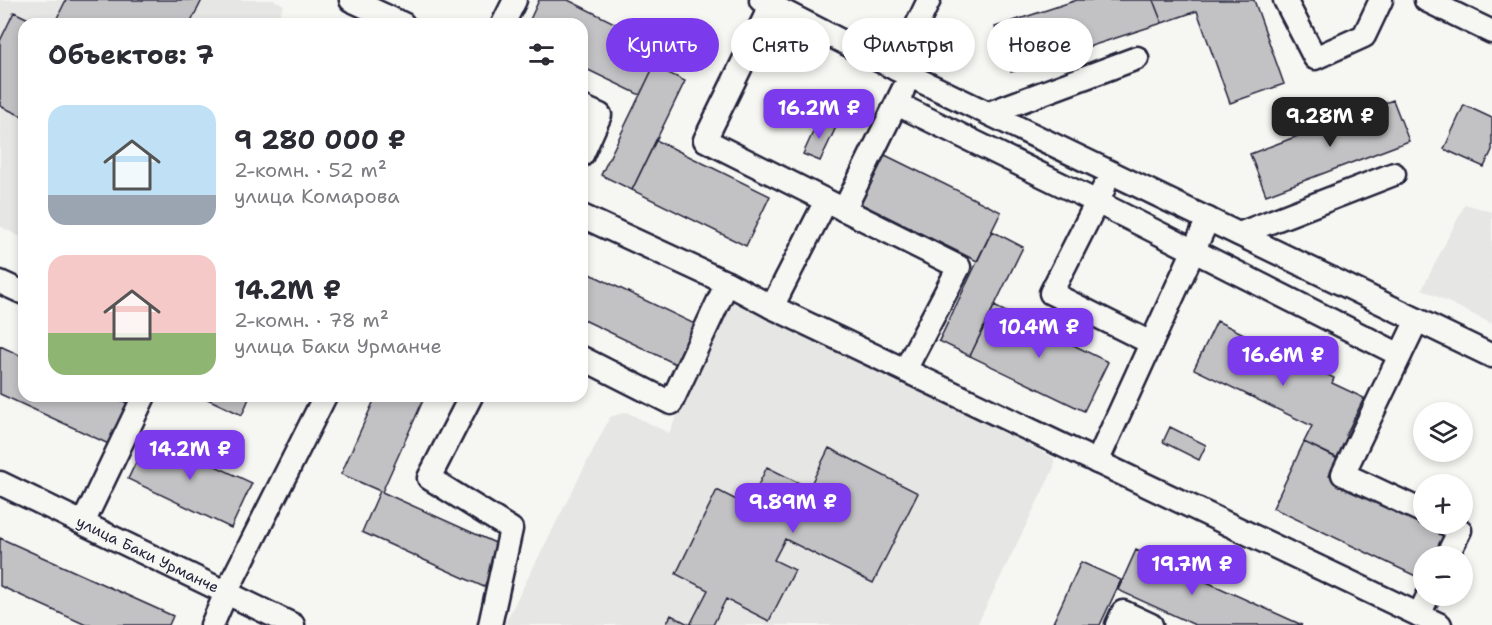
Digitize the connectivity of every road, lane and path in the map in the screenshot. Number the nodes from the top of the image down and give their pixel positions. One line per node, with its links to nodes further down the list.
1 (351, 0): 8 (street)
2 (515, 0): 9 (street)
3 (929, 0): 10 (street)
4 (1285, 0): 5 (street)
5 (1381, 0)
6 (766, 3): 12 (street); 22 (street)
7 (1440, 3): 11 (street)
8 (390, 18)
9 (506, 18)
10 (922, 18)
11 (1492, 32)
12 (842, 41)
13 (1137, 58): 17 (street)
14 (903, 72): 15 (street); 17 (street)
15 (897, 104): 21 (street); 22 (street)
16 (588, 110): 18 (street)
17 (989, 113): 19 (street)
18 (588, 142)
19 (1112, 173): 21 (street); 24 (street)
20 (1394, 174): 25 (street)
21 (1097, 202): 26 (street); 32 (street)
22 (835, 205): 30 (street); 36 (street)
23 (588, 219): 28 (street)
24 (1208, 219): 25 (street); 26 (street)
25 (1239, 234): 31 (street)
26 (1193, 251): 32 (street); 33 (street)
27 (0, 282): 29 (street)
28 (727, 284): 30 (street); 35 (street)
29 (18, 290)
30 (772, 307): 36 (street)
31 (1417, 320): 33 (street); 34 (street)
32 (1151, 343): 40 (street)
33 (1400, 355): 42 (street)
34 (1492, 356)
35 (588, 361)
36 (905, 370): 40 (street)
37 (141, 402): 43 (street)
38 (322, 402): 44 (street)
39 (468, 402): 49 (street)
40 (1097, 462): 45 (street)
41 (0, 483): 43 (street, улица Баки Урманче)
42 (1413, 507)
43 (82, 523): 44 (street, улица Баки Урманче)
44 (226, 593): 47 (street); 48 (street, улица Баки Урманче)
45 (1413, 601)
46 (1424, 606): 52 (street)
47 (212, 625)
48 (293, 625)
49 (490, 625)
50 (1117, 625): 51 (street)
51 (1151, 625)
52 (1440, 625)

